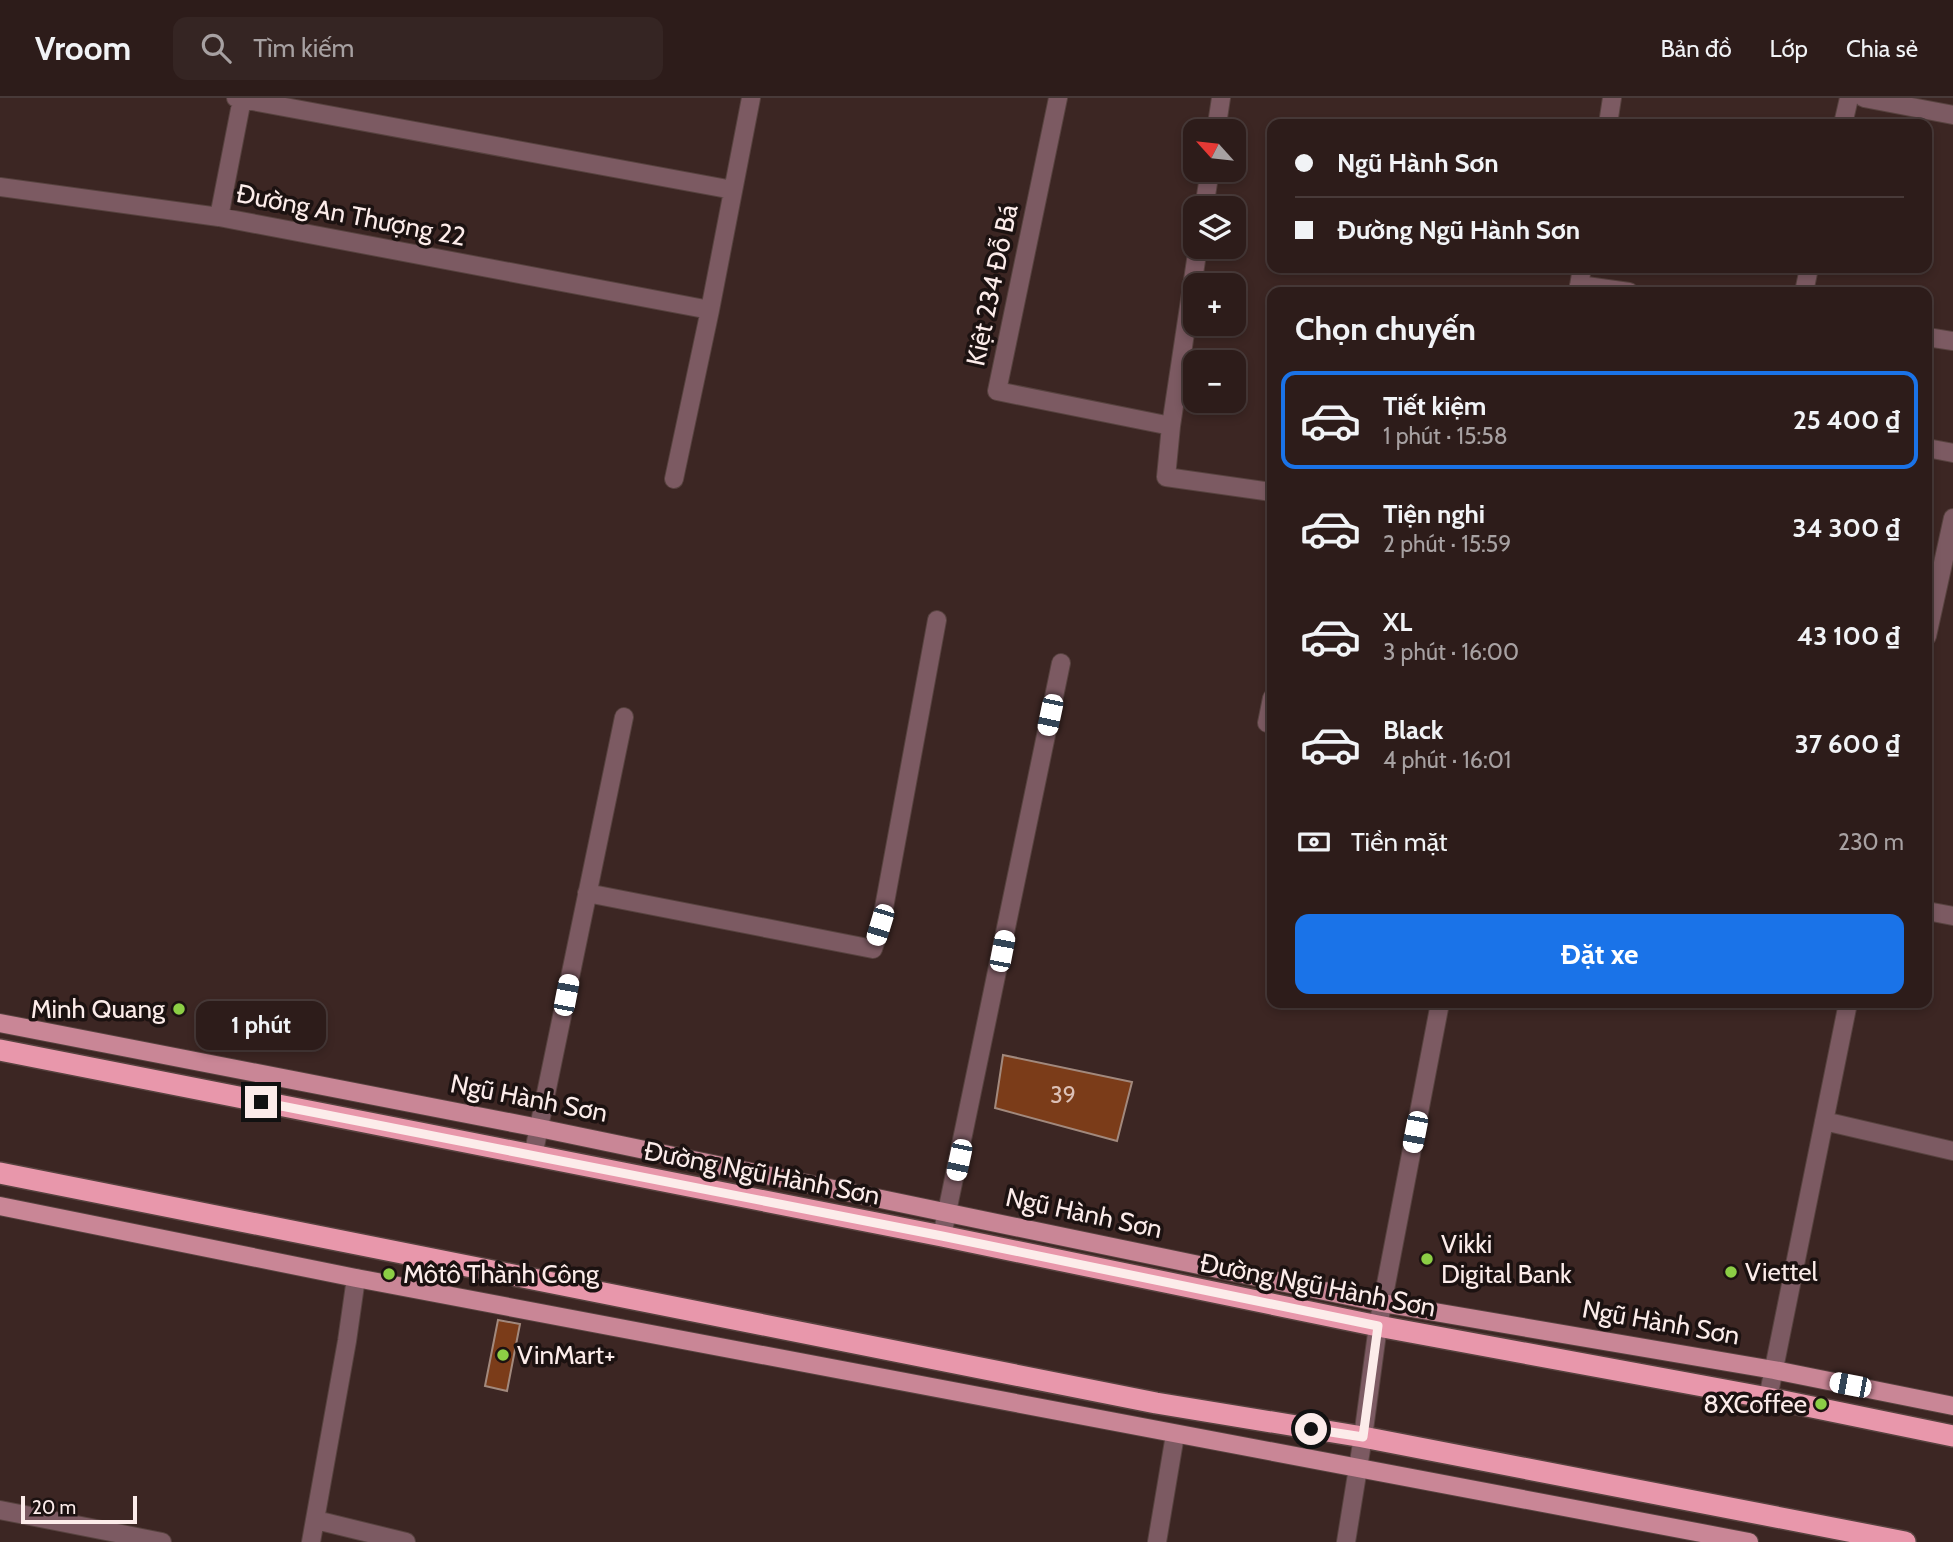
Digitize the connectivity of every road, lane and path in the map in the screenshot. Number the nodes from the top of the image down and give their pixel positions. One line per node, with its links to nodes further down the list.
1 (236, 98): 8 (street)
2 (751, 98): 14 (street)
3 (1058, 98): 22 (street, Kiệt 234 Đỗ Bá)
4 (1222, 98): 10 (street)
5 (1612, 98): 11 (street)
6 (1849, 98): 12 (street)
7 (1864, 98): 9 (street)
8 (242, 99): 14 (street); 15 (street, Đường An Thượng 22)
9 (1953, 115)
10 (1218, 119)
11 (1609, 119)
12 (1844, 119)
13 (0, 187): 15 (street)
14 (733, 190): 19 (street)
15 (219, 216): 19 (street, Đường An Thượng 22)
16 (1196, 259): 22 (street)
17 (1580, 282): 18 (street)
18 (1604, 287)
19 (710, 310): 25 (street)
20 (1932, 338): 21 (street)
21 (1953, 341)
22 (1171, 426): 26 (street)
23 (1932, 449): 24 (street)
24 (1953, 453)
25 (674, 479)
26 (1267, 491)
27 (1953, 517): 28 (street)
28 (1932, 613)
29 (937, 620): 32 (street)
30 (1061, 663): 45 (street)
31 (624, 717): 32 (street)
32 (587, 893): 40 (street)
33 (1932, 912): 34 (street)
34 (1953, 916)
35 (1439, 1008): 48 (street)
36 (1847, 1008): 39 (street)
37 (0, 1023): 40 (main road, Ngũ Hành Sơn)
38 (0, 1050): 42 (highway, Đường Ngũ Hành Sơn)
39 (1824, 1121): 41 (street); 50 (street)
40 (539, 1128): 42 (street); 45 (main road, Ngũ Hành Sơn)
41 (1953, 1151)
42 (533, 1156): 46 (highway, Đường Ngũ Hành Sơn)
43 (0, 1173): 55 (highway)
44 (0, 1206): 47 (main road)
45 (948, 1213): 46 (street); 48 (main road, Ngũ Hành Sơn)
46 (942, 1236): 49 (highway, Đường Ngũ Hành Sơn)
47 (356, 1278): 53 (main road); 58 (street)
48 (1382, 1303): 49 (street); 50 (main road, Ngũ Hành Sơn)
49 (1378, 1326): 51 (highway, Đường Ngũ Hành Sơn); 55 (street)
50 (1774, 1370): 51 (street); 52 (main road, Ngũ Hành Sơn)
51 (1768, 1398): 54 (highway)
52 (1953, 1406)
53 (1175, 1434): 56 (main road); 62 (street)
54 (1953, 1436)
55 (1363, 1437): 56 (street); 65 (highway)
56 (1357, 1468): 63 (street); 64 (main road)
57 (0, 1510): 59 (street)
58 (316, 1520): 60 (street); 61 (street)
59 (162, 1542)
60 (311, 1542)
61 (406, 1542)
62 (1157, 1542)
63 (1346, 1542)
64 (1749, 1542)
65 (1905, 1542)

